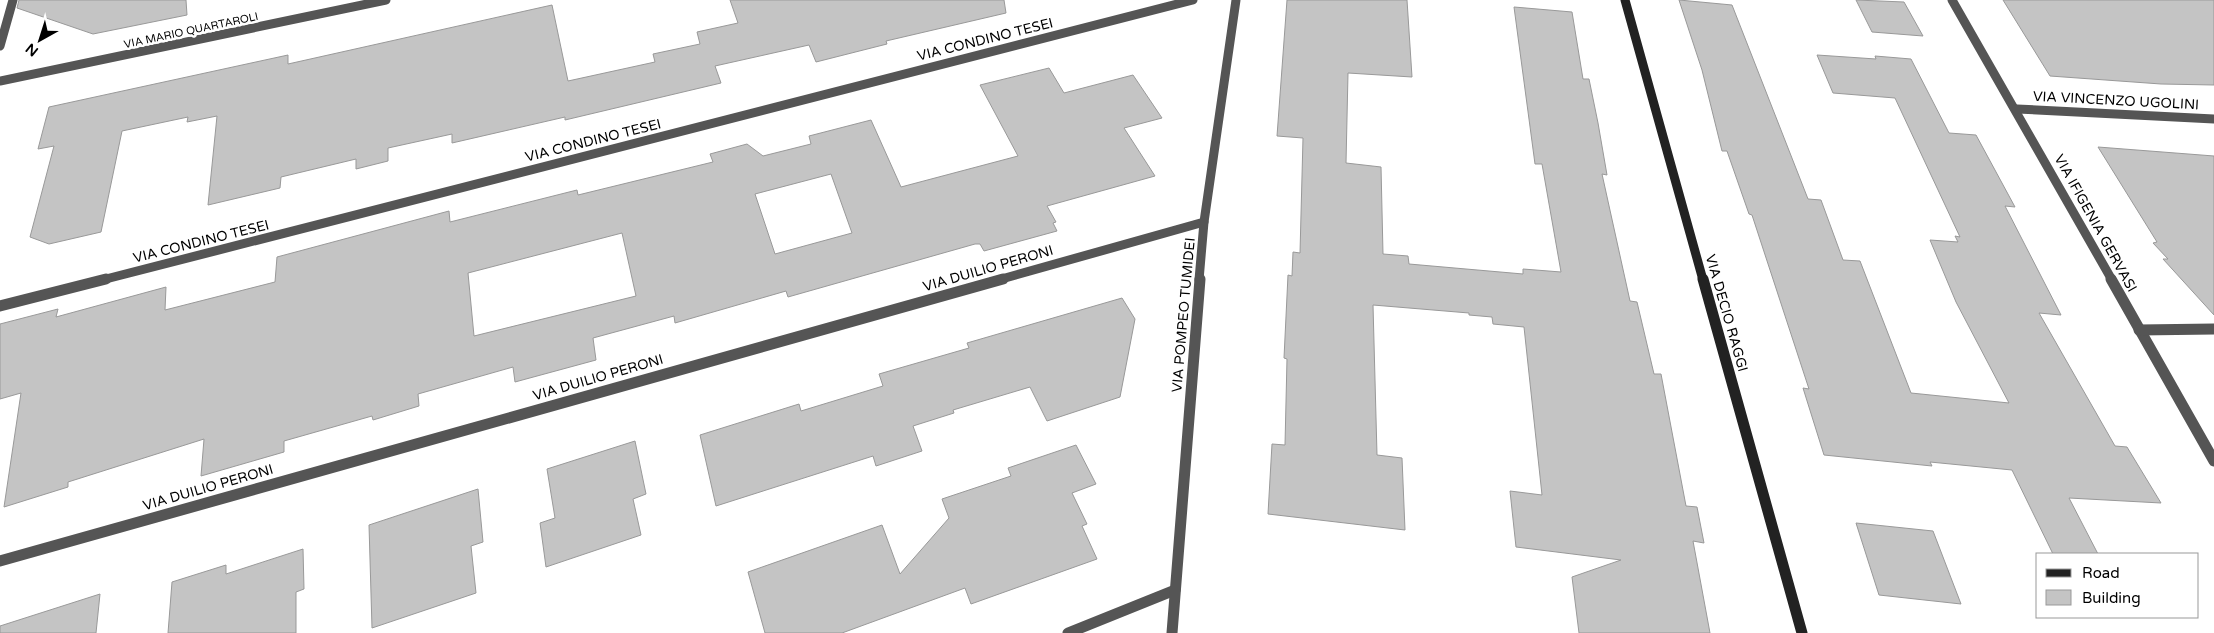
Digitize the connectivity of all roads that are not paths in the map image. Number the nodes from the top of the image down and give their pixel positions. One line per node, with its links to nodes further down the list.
1 (13, 0): 7 (street)
2 (386, 0): 8 (street, VIA MARIO QUARTAROLI)
3 (1193, 0): 12 (street, VIA CONDINO TESEI)
4 (1236, 0): 11 (street, VIA POMPEO TUMIDEI)
5 (1625, 0): 20 (main road, VIA DECIO RAGGI)
6 (1952, 0): 9 (street, VIA IFIGENIA GERVASI)
7 (0, 46)
8 (0, 81)
9 (2017, 109): 10 (street, VIA VINCENZO UGOLINI); 14 (street, VIA IFIGENIA GERVASI)
10 (2214, 119)
11 (1204, 222): 16 (street, VIA DUILIO PERONI); 17 (street, VIA POMPEO TUMIDEI)
12 (0, 306)
13 (2214, 328): 14 (street)
14 (2139, 330): 15 (street, VIA IFIGENIA GERVASI)
15 (2214, 461)
16 (0, 561)
17 (1175, 590): 18 (street); 19 (street, VIA POMPEO TUMIDEI)
18 (1068, 633)
19 (1172, 633)
20 (1802, 633)

